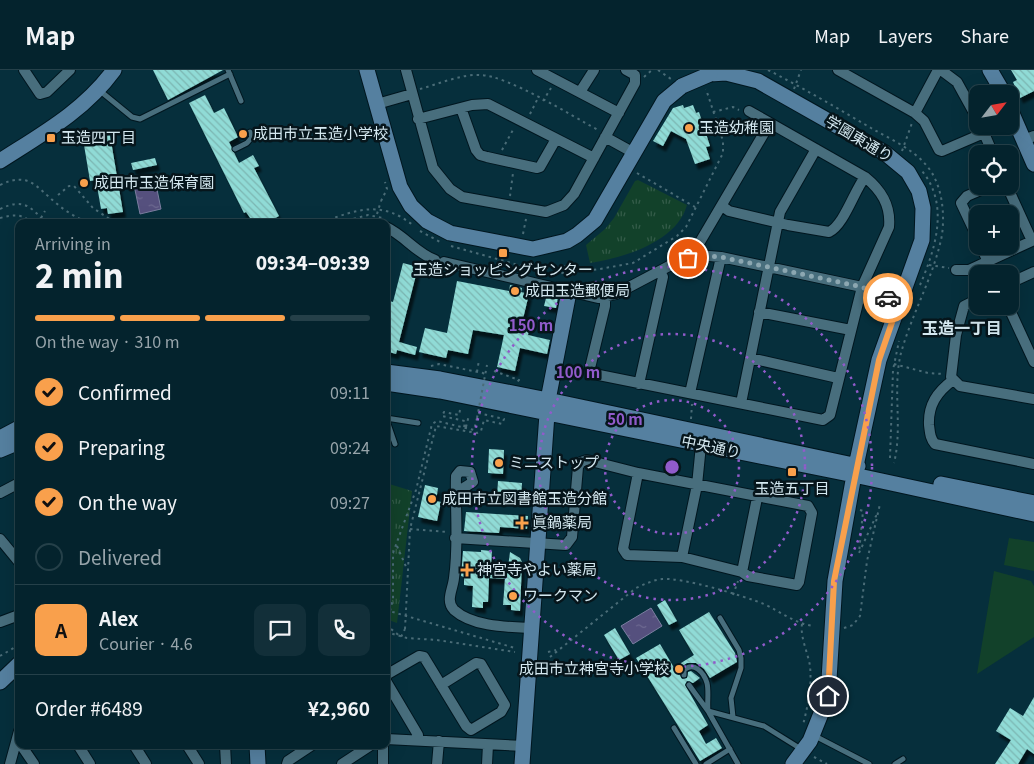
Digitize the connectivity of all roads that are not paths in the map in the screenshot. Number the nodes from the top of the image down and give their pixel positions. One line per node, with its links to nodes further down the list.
1 (24, 70): 2 (street)
2 (70, 70)
3 (114, 70): 14 (street)
4 (367, 70): 18 (street)
5 (406, 70): 16 (street)
6 (537, 70): 15 (street)
7 (594, 70): 15 (street)
8 (626, 70): 22 (street)
9 (838, 70): 23 (street)
10 (940, 70): 19 (street); 23 (street)
11 (990, 70): 13 (street)
12 (229, 72): 14 (lane); 17 (lane)
13 (999, 85)
14 (99, 90): 36 (street)
15 (580, 92): 22 (street)
16 (411, 93): 18 (street); 24 (street)
17 (241, 101)
18 (377, 104): 34 (street)
19 (969, 104)
20 (461, 108): 24 (street); 31 (street); 31 (street)
21 (749, 111): 26 (street)
22 (619, 113): 29 (street)
23 (915, 113): 28 (street)
24 (418, 119): 35 (street)
25 (1019, 122): 30 (street)
26 (770, 123): 33 (street); 41 (street)
27 (250, 132): 32 (lane)
28 (972, 135)
29 (606, 136): 34 (street); 35 (street)
30 (1029, 138): 37 (street)
31 (556, 139): 35 (street)
32 (235, 148)
33 (816, 148): 38 (street); 43 (street)
34 (634, 153): 59 (street, 学園東通り, bridge)
35 (594, 158)
36 (0, 161)
37 (1034, 164)
38 (865, 177): 43 (street); 56 (street)
39 (969, 195): 42 (street)
40 (1011, 195): 45 (street)
41 (722, 206): 43 (street); 46 (street)
42 (969, 220)
43 (778, 223): 51 (street)
44 (390, 227): 57 (street)
45 (1033, 243): 49 (street)
46 (697, 255): 48 (street); 53 (street)
47 (985, 255): 49 (street)
48 (721, 257): 51 (street); 71 (street)
49 (988, 261): 50 (street); 52 (street)
50 (990, 265)
51 (768, 267): 56 (street); 61 (street)
52 (956, 270)
53 (660, 271): 58 (street); 70 (street)
54 (1034, 272): 55 (street)
55 (1019, 279)
56 (862, 287): 59 (street); 63 (street)
57 (569, 292): 58 (street); 74 (street)
58 (605, 298): 70 (street)
59 (899, 302): 85 (street, 学園東通り)
60 (969, 304): 67 (street)
61 (759, 312): 63 (street); 64 (street)
62 (1012, 315): 65 (street)
63 (850, 330): 68 (street)
64 (750, 358): 68 (street); 73 (street)
65 (1034, 362)
66 (390, 373): 74 (street, 中央通り)
67 (952, 376): 72 (street); 84 (street)
68 (838, 378): 73 (street)
69 (390, 384): 74 (street, 中央通り)
70 (639, 384): 71 (street)
71 (692, 394): 73 (street)
72 (1034, 399)
73 (741, 403)
74 (547, 407): 80 (street, 中央通り); 96 (street)
75 (390, 419): 76 (lane)
76 (418, 423)
77 (15, 430): 79 (street)
78 (390, 430): 82 (lane)
79 (0, 438)
80 (703, 438): 85 (street, 中央通り); 87 (street)
81 (15, 444): 83 (street)
82 (395, 444)
83 (0, 450)
84 (1034, 464)
85 (855, 470): 92 (street, 中央通り); 93 (street, 中央通り); 115 (street, 学園東通り)
86 (638, 473): 87 (street); 96 (street); 98 (street)
87 (697, 485): 91 (street); 98 (street)
88 (15, 486): 90 (street)
89 (457, 492): 94 (street)
90 (0, 493)
91 (756, 498): 99 (street); 99 (street)
92 (1034, 503)
93 (1034, 514)
94 (455, 538): 96 (street); 103 (street)
95 (0, 539): 97 (street)
96 (537, 543): 103 (street)
97 (15, 557)
98 (682, 557): 99 (street)
99 (742, 572)
100 (15, 616): 102 (street)
101 (720, 618): 112 (lane)
102 (1, 619)
103 (531, 628): 121 (street)
104 (15, 668): 107 (street)
105 (390, 673): 108 (street)
106 (684, 676): 111 (lane)
107 (0, 682)
108 (441, 685): 114 (street); 114 (street)
109 (689, 685): 111 (lane)
110 (390, 688): 117 (street)
111 (708, 711): 112 (lane); 133 (lane)
112 (733, 717): 132 (lane)
113 (674, 728): 148 (lane)
114 (471, 730): 119 (street)
115 (813, 735): 132 (street, 学園東通り); 152 (lane)
116 (390, 739): 117 (street)
117 (418, 740): 118 (street)
118 (439, 741): 119 (street); 145 (street)
119 (469, 743): 120 (street)
120 (488, 745): 121 (street); 146 (street)
121 (524, 746): 147 (street)
122 (16, 749): 135 (street)
123 (22, 749): 136 (street)
124 (81, 749): 137 (street)
125 (137, 749): 138 (street)
126 (189, 749): 139 (street)
127 (225, 749): 140 (street)
128 (257, 749): 141 (street)
129 (306, 749): 142 (street)
130 (365, 749): 143 (street)
131 (383, 749): 144 (street)
132 (799, 749): 151 (street, 学園東通り)
133 (730, 750): 149 (lane); 150 (lane)
134 (903, 759): 153 (lane)
135 (10, 764)
136 (34, 764)
137 (90, 764)
138 (146, 764)
139 (199, 764)
140 (226, 764)
141 (258, 764)
142 (287, 764)
143 (342, 764)
144 (383, 764)
145 (437, 764)
146 (487, 764)
147 (522, 764)
148 (696, 764)
149 (706, 764)
150 (738, 764)
151 (793, 764)
152 (869, 764)
153 (895, 764)

